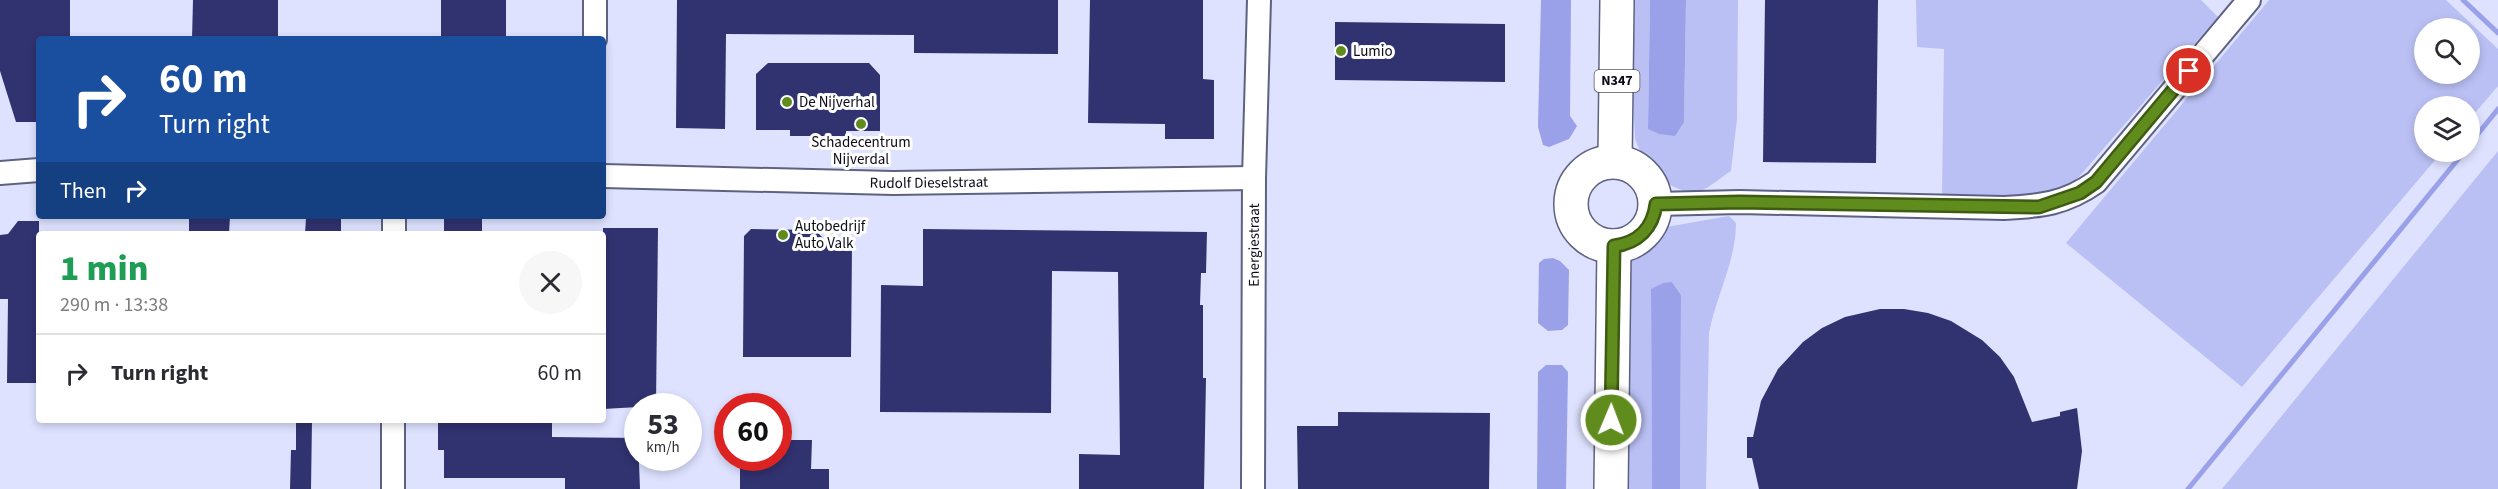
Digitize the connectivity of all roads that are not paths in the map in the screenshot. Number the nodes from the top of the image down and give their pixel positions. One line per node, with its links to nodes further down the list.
1 (595, 0): 5 (street)
2 (1259, 0): 10 (street, Energiestraat)
3 (1617, 0): 6 (main road, N347)
4 (2249, 0): 11 (street)
5 (595, 36)
6 (1615, 161): 11 (main road); 12 (main road)
7 (36, 170): 8 (street)
8 (0, 173)
9 (606, 176): 10 (street, Rudolf Dieselstraat)
10 (1254, 178): 15 (street, Energiestraat)
11 (1656, 204): 12 (main road)
12 (1614, 246): 16 (main road)
13 (393, 423): 14 (street)
14 (393, 489)
15 (1253, 489)
16 (1611, 489)

